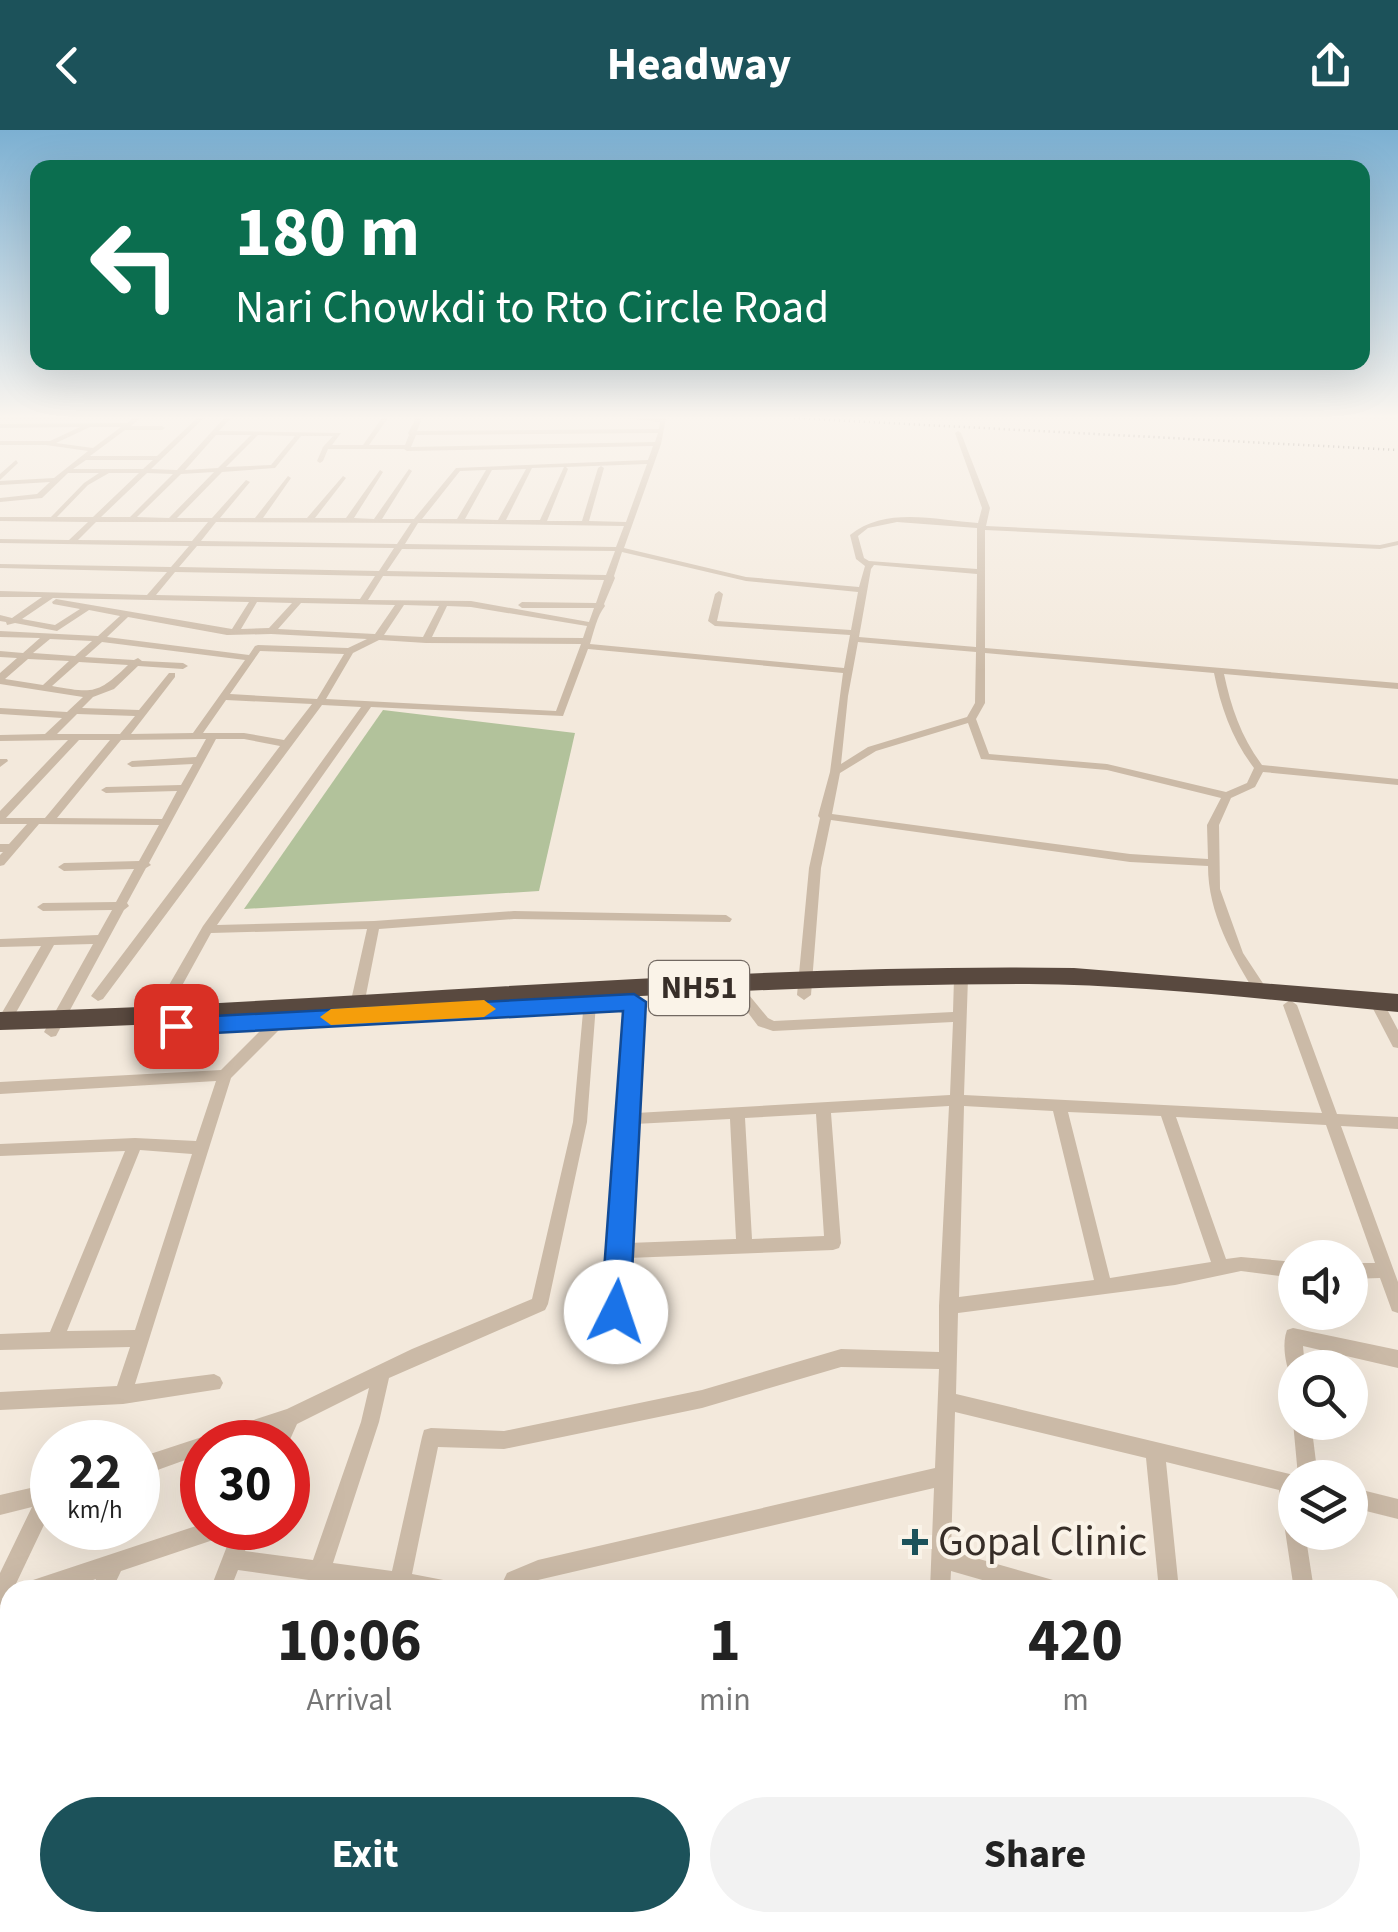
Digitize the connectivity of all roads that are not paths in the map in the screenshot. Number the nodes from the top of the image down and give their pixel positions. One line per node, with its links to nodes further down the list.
1 (70, 502): 17 (street)
2 (111, 502): 18 (street)
3 (150, 502): 19 (street)
4 (190, 502): 20 (street)
5 (229, 502): 21 (street)
6 (270, 502): 23 (street)
7 (324, 502): 24 (street)
8 (361, 502): 25 (street)
9 (389, 502): 26 (street)
10 (430, 502): 27 (street)
11 (471, 502): 28 (street)
12 (512, 502): 29 (street)
13 (551, 502): 30 (street)
14 (592, 502): 31 (street)
15 (636, 502): 32 (street)
16 (984, 502): 33 (street)
17 (54, 516): 18 (street); 22 (street)
18 (94, 516): 19 (street); 37 (street)
19 (135, 517): 20 (street); 34 (street)
20 (175, 518): 21 (street); 35 (street)
21 (215, 518): 23 (street); 38 (street)
22 (0, 519)
23 (258, 519): 24 (street)
24 (310, 520): 25 (street)
25 (349, 520): 26 (street)
26 (377, 520): 27 (street)
27 (416, 521): 28 (street); 40 (street)
28 (460, 521): 29 (street)
29 (501, 522): 30 (street)
30 (543, 522): 31 (street)
31 (586, 523): 32 (street)
32 (628, 524): 41 (street)
33 (981, 526): 39 (street); 42 (street); 46 (street)
34 (125, 530)
35 (163, 533)
36 (0, 541): 37 (street)
37 (72, 541): 38 (street)
38 (198, 542): 40 (street); 44 (street)
39 (1398, 543)
40 (399, 545): 41 (street); 45 (street)
41 (619, 549): 47 (street); 48 (street)
42 (870, 565): 46 (street); 48 (street)
43 (0, 566): 44 (street)
44 (176, 570): 45 (street); 52 (street)
45 (382, 570): 47 (street); 55 (street)
46 (980, 572): 78 (street)
47 (611, 578): 59 (street)
48 (864, 590): 72 (street)
49 (1, 594): 51 (street)
50 (719, 594): 72 (street)
51 (48, 598): 52 (street); 60 (street); 63 (street)
52 (149, 598): 53 (street)
53 (254, 600): 54 (street); 70 (street)
54 (298, 601): 55 (street); 68 (street)
55 (362, 602): 56 (street)
56 (401, 603): 57 (street); 73 (street)
57 (444, 604): 58 (street); 75 (street)
58 (472, 604): 59 (street); 65 (street)
59 (601, 606): 65 (street)
60 (86, 608): 61 (street); 66 (street)
61 (125, 616): 64 (street); 74 (street)
62 (0, 618): 63 (street)
63 (14, 620): 66 (street); 69 (street)
64 (175, 625): 67 (street); 77 (street)
65 (594, 625): 76 (street)
66 (57, 628): 71 (street)
67 (220, 631): 70 (street); 79 (street)
68 (271, 631): 70 (street); 73 (street); 81 (street)
69 (0, 632): 71 (street)
70 (235, 632)
71 (47, 636): 74 (street); 83 (street)
72 (856, 636): 78 (street); 88 (street)
73 (378, 637): 75 (street); 80 (street)
74 (101, 639): 77 (street); 84 (street)
75 (426, 640): 76 (street)
76 (584, 643): 88 (street); 98 (street)
77 (150, 645): 79 (street); 85 (street)
78 (980, 649): 87 (street); 102 (street)
79 (194, 650): 81 (street)
80 (350, 651): 81 (street); 97 (street)
81 (255, 653): 96 (street)
82 (0, 654): 83 (street)
83 (26, 655): 84 (street); 90 (street)
84 (78, 659): 85 (street); 93 (street)
85 (136, 663): 86 (street); 94 (street)
86 (183, 666)
87 (1218, 669): 92 (street); 112 (street)
88 (848, 671): 113 (street)
89 (172, 675): 101 (street)
90 (0, 679): 91 (street)
91 (15, 683): 93 (street); 95 (street)
92 (1398, 686)
93 (46, 687): 94 (street)
94 (90, 695): 100 (street)
95 (0, 697)
96 (224, 697): 97 (street); 103 (street)
97 (320, 702): 98 (street); 109 (street)
98 (368, 704): 131 (street)
99 (0, 711): 100 (street)
100 (70, 713): 101 (street); 105 (street)
101 (140, 713): 107 (street)
102 (971, 719): 113 (street); 117 (street)
103 (198, 736): 104 (street); 107 (street)
104 (213, 736): 109 (street); 110 (street)
105 (48, 737): 106 (street); 108 (street)
106 (76, 737): 107 (street); 119 (street)
107 (120, 737): 120 (street)
108 (0, 738)
109 (287, 744): 138 (street)
110 (200, 760): 111 (street); 115 (street)
111 (132, 764)
112 (1259, 768): 114 (street); 117 (street)
113 (835, 772): 118 (street)
114 (1398, 782)
115 (185, 788): 116 (street); 121 (street)
116 (106, 790)
117 (1227, 796): 124 (street)
118 (824, 816): 124 (street); 136 (street)
119 (0, 819): 120 (street)
120 (42, 821): 121 (street); 122 (street)
121 (168, 822): 125 (street)
122 (6, 848): 123 (street)
123 (0, 862)
124 (1215, 863): 137 (street)
125 (145, 865): 126 (street); 128 (street)
126 (64, 867)
127 (43, 906): 128 (street)
128 (123, 906): 132 (street)
129 (726, 919): 130 (street)
130 (374, 925): 131 (street); 142 (street)
131 (207, 929): 146 (street)
132 (103, 939): 133 (street); 149 (street)
133 (50, 941): 134 (street); 148 (street)
134 (0, 943)
135 (961, 984): 136 (highway, NH51); 137 (highway, NH51); 143 (highway, NH51); 145 (street)
136 (805, 989): 139 (highway, NH51); 142 (highway, NH51)
137 (1260, 991): 144 (highway, NH51)
138 (98, 996)
139 (744, 998): 140 (highway, NH51); 145 (street)
140 (634, 1002): 141 (highway, NH51); 158 (street)
141 (589, 1004): 147 (highway, NH51); 182 (street)
142 (357, 1005): 146 (highway, NH51)
143 (1290, 1005): 144 (highway, NH51); 159 (street)
144 (1388, 1008): 150 (street)
145 (960, 1017): 153 (street)
146 (157, 1018): 149 (highway, NH51)
147 (278, 1022): 149 (highway, NH51); 151 (street)
148 (1, 1025): 149 (highway, NH51)
149 (55, 1026)
150 (1398, 1043)
151 (225, 1075): 152 (street); 162 (street)
152 (0, 1088)
153 (956, 1100): 154 (street); 155 (street); 172 (street)
154 (1059, 1106): 157 (street); 170 (street)
155 (823, 1108): 156 (street); 164 (street)
156 (737, 1112): 158 (street); 164 (street)
157 (1166, 1112): 159 (street); 166 (street)
158 (627, 1119): 165 (street)
159 (1331, 1120): 160 (street); 169 (street)
160 (1398, 1123)
161 (135, 1144): 162 (street); 163 (street); 175 (street)
162 (202, 1148): 174 (street)
163 (0, 1150)
164 (744, 1245): 165 (street)
165 (619, 1251): 173 (street)
166 (1222, 1268): 167 (street); 170 (street)
167 (1278, 1268)
168 (1368, 1270): 169 (street)
169 (1386, 1270): 171 (street)
170 (1104, 1286): 172 (street)
171 (1398, 1304)
172 (948, 1306): 181 (street)
173 (616, 1312)
174 (142, 1338): 175 (street); 184 (street)
175 (55, 1340): 176 (street)
176 (0, 1342)
177 (1294, 1350): 178 (street)
178 (1359, 1350)
179 (1368, 1352): 180 (street)
180 (1398, 1358)
181 (947, 1361): 185 (street); 210 (street)
182 (381, 1373): 187 (street); 204 (street)
183 (214, 1383): 184 (street)
184 (123, 1395): 186 (street)
185 (946, 1400): 190 (street); 191 (street)
186 (0, 1401)
187 (290, 1417): 188 (street); 189 (street)
188 (280, 1420)
189 (289, 1420)
190 (1156, 1450): 192 (street); 214 (street)
191 (943, 1476): 201 (street); 211 (street)
192 (1278, 1477)
193 (30, 1499): 195 (street)
194 (1368, 1502): 196 (street)
195 (0, 1505)
196 (1398, 1509)
197 (30, 1537): 205 (street)
198 (180, 1541): 203 (street)
199 (235, 1550): 202 (street)
200 (1301, 1550): 215 (street)
201 (941, 1558): 212 (street); 213 (street)
202 (232, 1559): 204 (street); 208 (street)
203 (114, 1563): 206 (street); 207 (street)
204 (320, 1572): 209 (street)
205 (9, 1580)
206 (63, 1580)
207 (106, 1580)
208 (224, 1580)
209 (378, 1580)
210 (401, 1580)
211 (514, 1580)
212 (940, 1580)
213 (1018, 1580)
214 (1168, 1580)
215 (1303, 1580)

